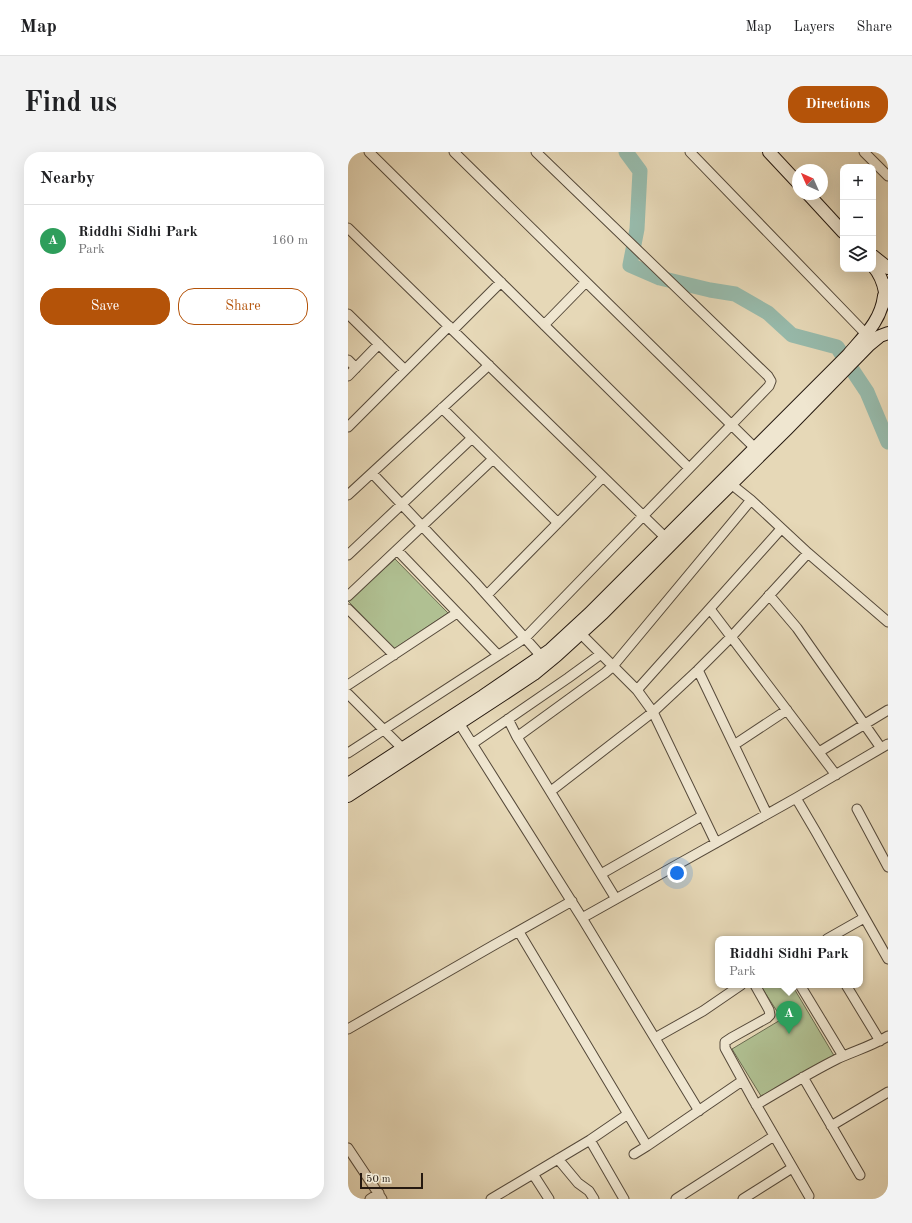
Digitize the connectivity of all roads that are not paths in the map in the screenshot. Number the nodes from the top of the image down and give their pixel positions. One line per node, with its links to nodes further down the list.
1 (369, 152): 15 (street)
2 (454, 152): 16 (street)
3 (536, 152): 32 (street)
4 (691, 152): 23 (street)
5 (769, 152): 8 (street)
6 (864, 152): 7 (street)
7 (887, 172)
8 (792, 177)
9 (814, 200): 11 (street)
10 (348, 228): 21 (street)
11 (840, 228)
12 (876, 258): 13 (street)
13 (888, 268)
14 (876, 270): 17 (street)
15 (501, 282): 20 (street); 21 (street)
16 (586, 282): 20 (street); 32 (street)
17 (886, 291): 19 (street); 23 (street)
18 (348, 314): 24 (street)
19 (888, 314)
20 (544, 325): 38 (street)
21 (451, 328): 27 (street); 29 (street)
22 (888, 333): 25 (street)
23 (866, 334): 25 (street)
24 (379, 344): 28 (street); 29 (street)
25 (852, 357): 33 (street)
26 (348, 360): 28 (street)
27 (489, 365): 31 (street); 40 (street)
28 (356, 368): 30 (street)
29 (405, 370): 34 (street)
30 (348, 376)
31 (442, 408): 35 (street); 39 (street)
32 (732, 424): 36 (street); 38 (street)
33 (784, 426): 36 (street); 41 (street)
34 (348, 427)
35 (472, 438): 37 (street); 44 (street)
36 (755, 448): 49 (street)
37 (493, 459): 46 (street); 47 (street)
38 (689, 468): 45 (street)
39 (372, 474): 42 (street); 44 (street)
40 (603, 477): 45 (street); 46 (street)
41 (731, 484): 43 (street); 49 (street)
42 (348, 495)
43 (751, 500): 48 (street); 67 (street)
44 (401, 504): 47 (street); 52 (street)
45 (643, 515): 49 (street); 62 (street)
46 (558, 523): 53 (street)
47 (422, 526): 50 (street); 53 (street)
48 (782, 529): 51 (street); 56 (street)
49 (669, 540): 60 (street); 66 (street)
50 (397, 550): 55 (street); 58 (street)
51 (808, 553): 54 (street); 59 (street)
52 (348, 555)
53 (487, 595): 62 (street)
54 (769, 595): 61 (street); 79 (street)
55 (348, 596)
56 (710, 608): 61 (street); 71 (street)
57 (348, 609): 64 (street)
58 (457, 613): 64 (street); 65 (street)
59 (888, 622)
60 (581, 634): 63 (street); 78 (street)
61 (732, 636): 68 (street); 74 (street)
62 (525, 638): 65 (street); 66 (street)
63 (601, 654): 67 (street); 69 (street)
64 (394, 655): 70 (street)
65 (498, 655): 80 (street)
66 (541, 656): 85 (street)
67 (613, 666): 71 (street); 72 (street)
68 (698, 670): 76 (street); 83 (street)
69 (568, 678): 72 (street); 77 (street)
70 (348, 685)
71 (637, 690): 76 (street)
72 (579, 692): 81 (street)
73 (348, 694): 80 (street)
74 (787, 710): 83 (street); 86 (street)
75 (888, 710): 79 (street)
76 (653, 712): 90 (street); 95 (street)
77 (508, 719): 81 (street); 82 (street)
78 (460, 724): 82 (street); 85 (street)
79 (864, 724): 84 (street); 86 (street)
80 (384, 730): 85 (street); 87 (street)
81 (518, 737): 90 (street)
82 (472, 744): 100 (street)
83 (734, 745): 94 (street)
84 (884, 746): 88 (street)
85 (407, 752): 89 (street); 91 (street)
86 (819, 752): 88 (street)
87 (348, 753)
88 (836, 775): 92 (street)
89 (348, 784)
90 (551, 791): 98 (street)
91 (348, 796)
92 (796, 798): 94 (street); 102 (street)
93 (857, 808): 97 (street)
94 (767, 814): 96 (street)
95 (702, 816): 96 (street); 98 (street)
96 (716, 843): 99 (street)
97 (888, 867)
98 (601, 874): 99 (street)
99 (616, 899): 101 (street)
100 (572, 901): 101 (street); 103 (street)
101 (582, 918): 111 (street)
102 (864, 918): 104 (street); 105 (street)
103 (518, 932): 110 (street); 119 (street)
104 (832, 936)
105 (887, 957)
106 (736, 988): 111 (street)
107 (757, 988): 115 (street)
108 (802, 988): 113 (street)
109 (848, 988): 112 (street)
110 (348, 1029)
111 (655, 1038): 118 (street)
112 (884, 1039): 113 (street)
113 (843, 1056): 114 (street)
114 (803, 1077): 117 (street); 120 (street)
115 (742, 1081): 117 (street); 118 (street)
116 (888, 1092): 120 (street)
117 (756, 1105): 121 (street)
118 (699, 1111): 123 (street)
119 (628, 1114): 122 (street); 123 (street)
120 (831, 1126): 130 (street)
121 (774, 1136): 128 (street); 140 (street)
122 (590, 1140): 126 (street); 139 (street)
123 (647, 1146): 125 (street)
124 (348, 1148): 127 (street)
125 (634, 1154)
126 (558, 1159): 129 (street); 138 (street)
127 (352, 1162): 132 (street)
128 (792, 1168): 133 (street); 141 (street)
129 (533, 1174): 131 (street); 137 (street)
130 (860, 1175)
131 (506, 1190): 135 (street); 136 (street)
132 (381, 1196): 134 (street)
133 (809, 1196)
134 (370, 1199)
135 (491, 1199)
136 (510, 1199)
137 (549, 1199)
138 (594, 1199)
139 (624, 1199)
140 (676, 1199)
141 (743, 1199)

